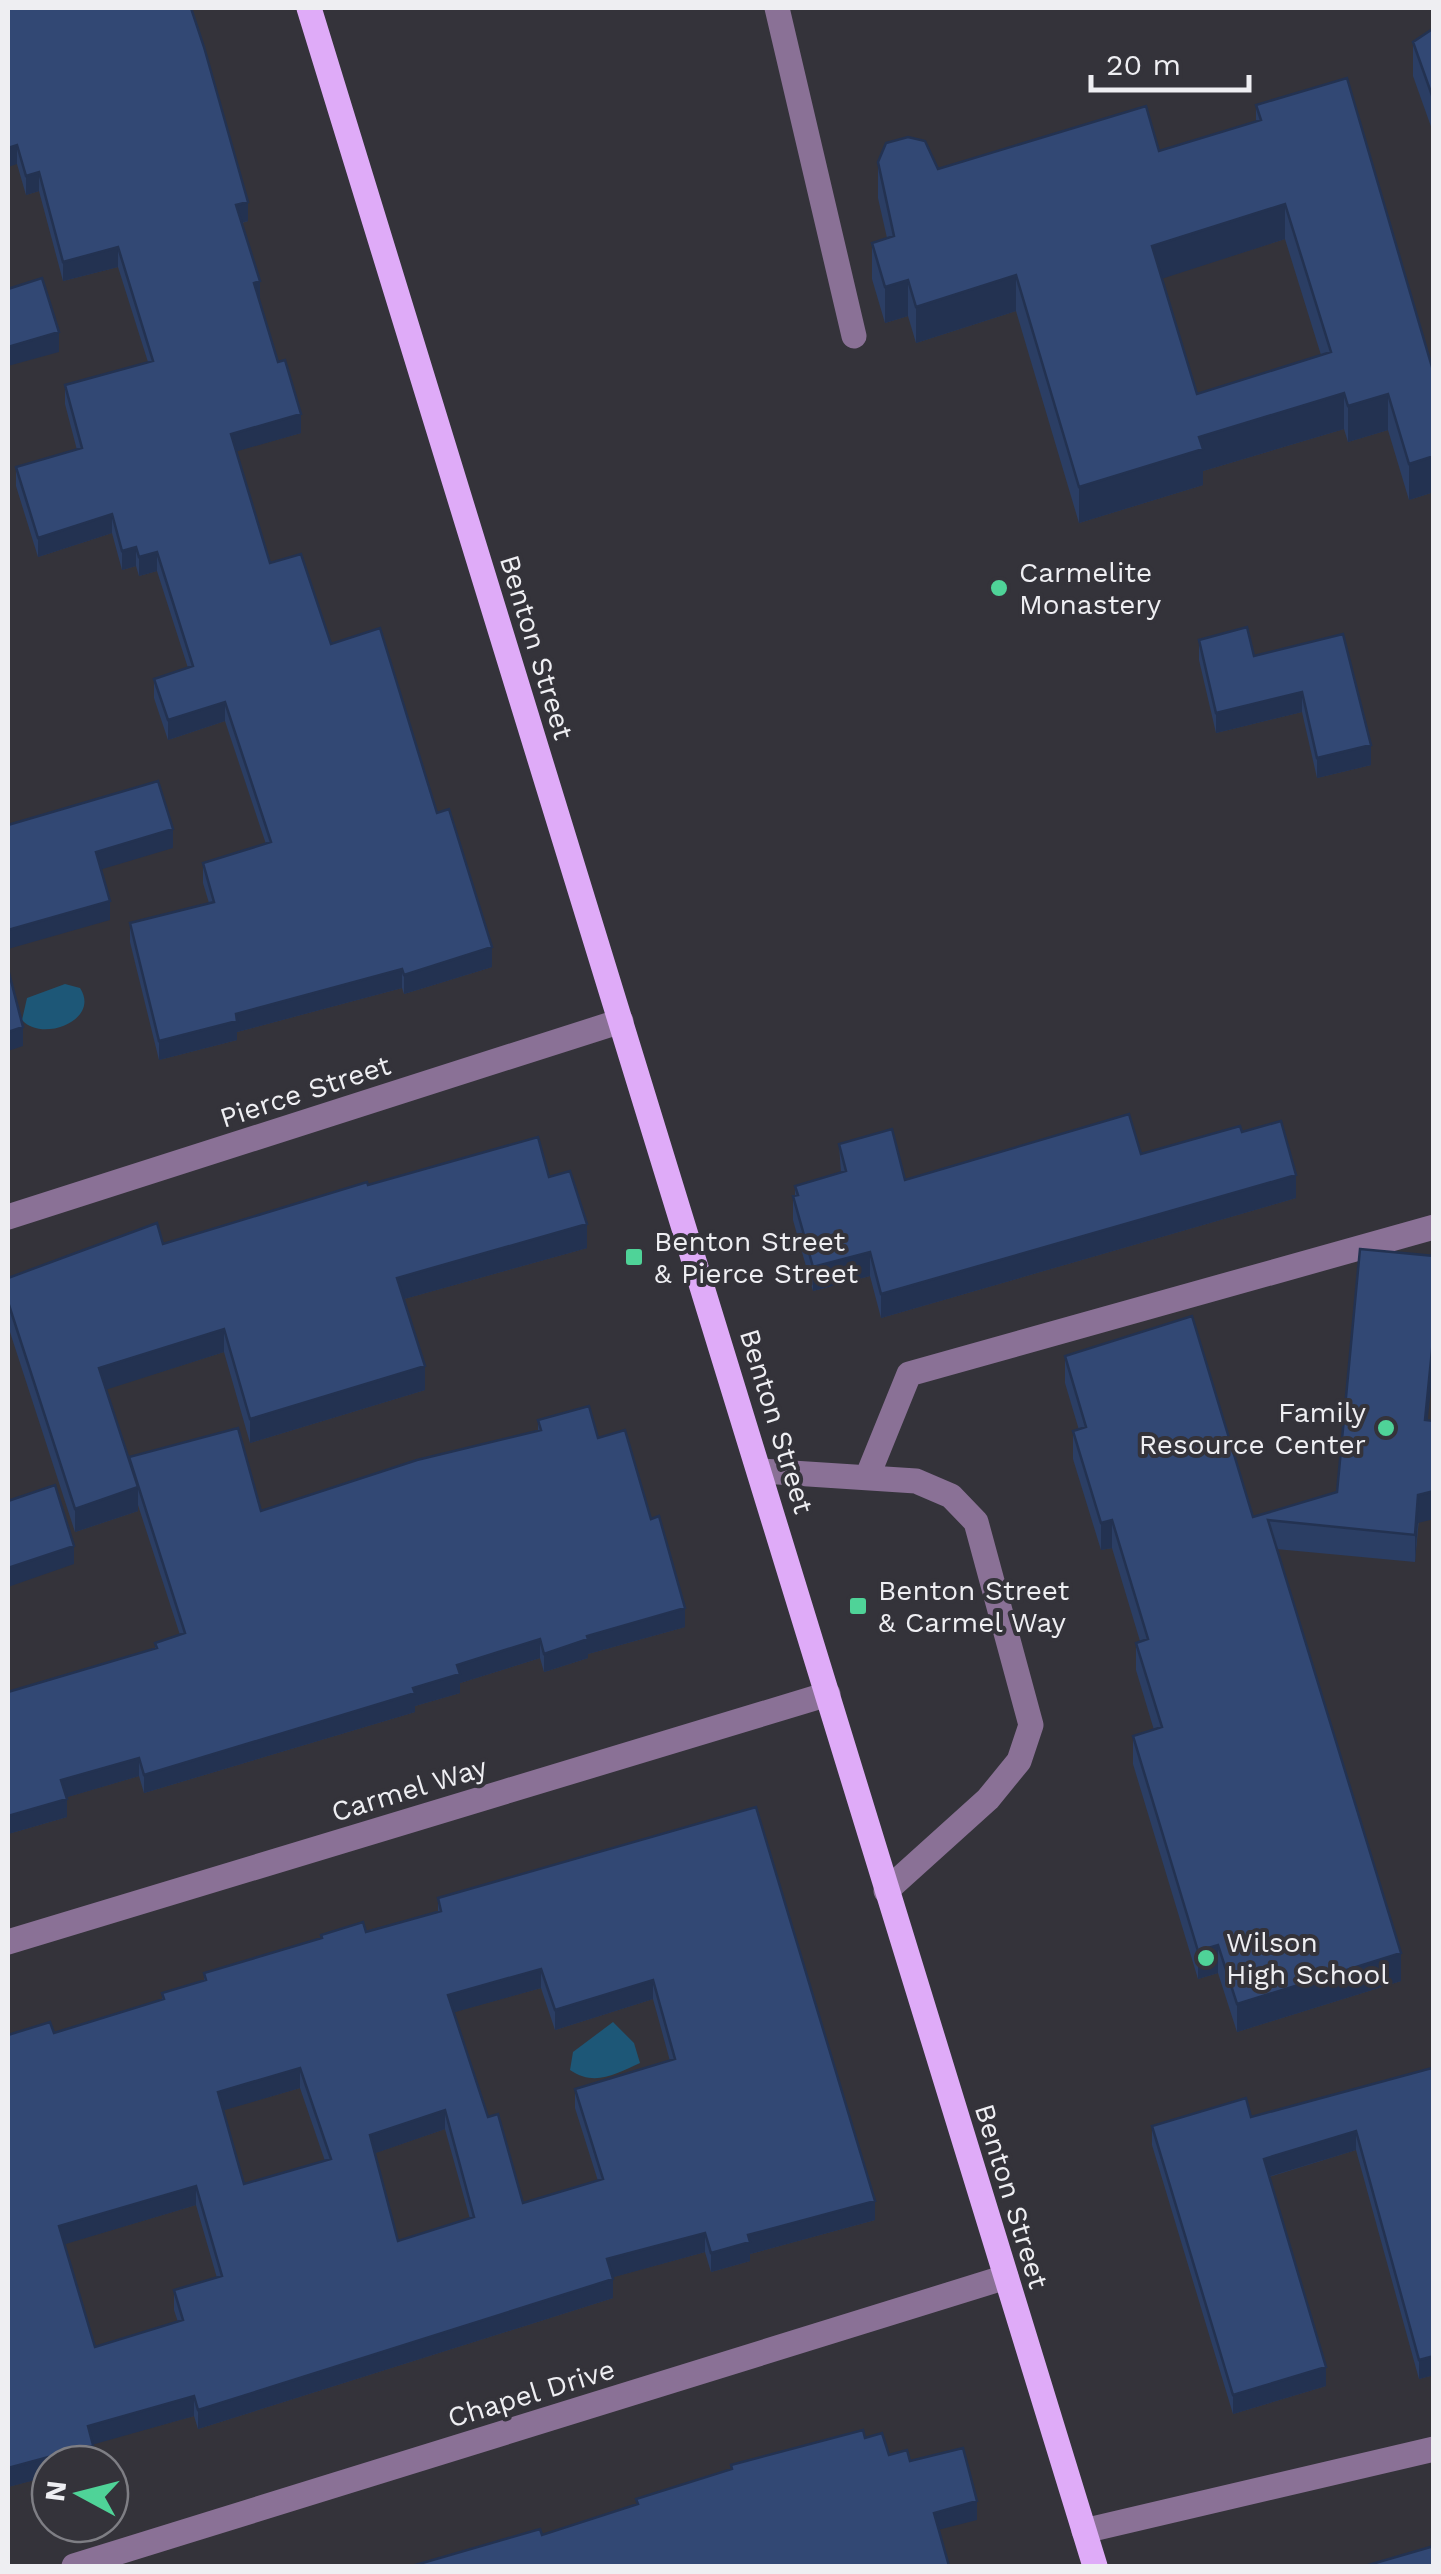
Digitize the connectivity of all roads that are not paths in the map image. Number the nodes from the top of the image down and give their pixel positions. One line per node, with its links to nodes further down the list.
1 (309, 8): 4 (main road, Benton Street)
2 (777, 8): 3 (street)
3 (854, 336)
4 (621, 1021): 5 (street, Pierce Street); 7 (main road, Benton Street)
5 (8, 1217)
6 (1434, 1227): 8 (street)
7 (761, 1472): 8 (street); 9 (main road, Benton Street)
8 (868, 1474): 10 (street)
9 (828, 1694): 10 (main road, Benton Street); 11 (street, Carmel Way)
10 (886, 1891): 12 (main road, Benton Street)
11 (8, 1942)
12 (1006, 2277): 14 (main road, Benton Street); 15 (street, Chapel Drive)
13 (1434, 2449): 14 (street)
14 (1084, 2531): 16 (main road, Benton Street)
15 (74, 2566)
16 (1095, 2566)

